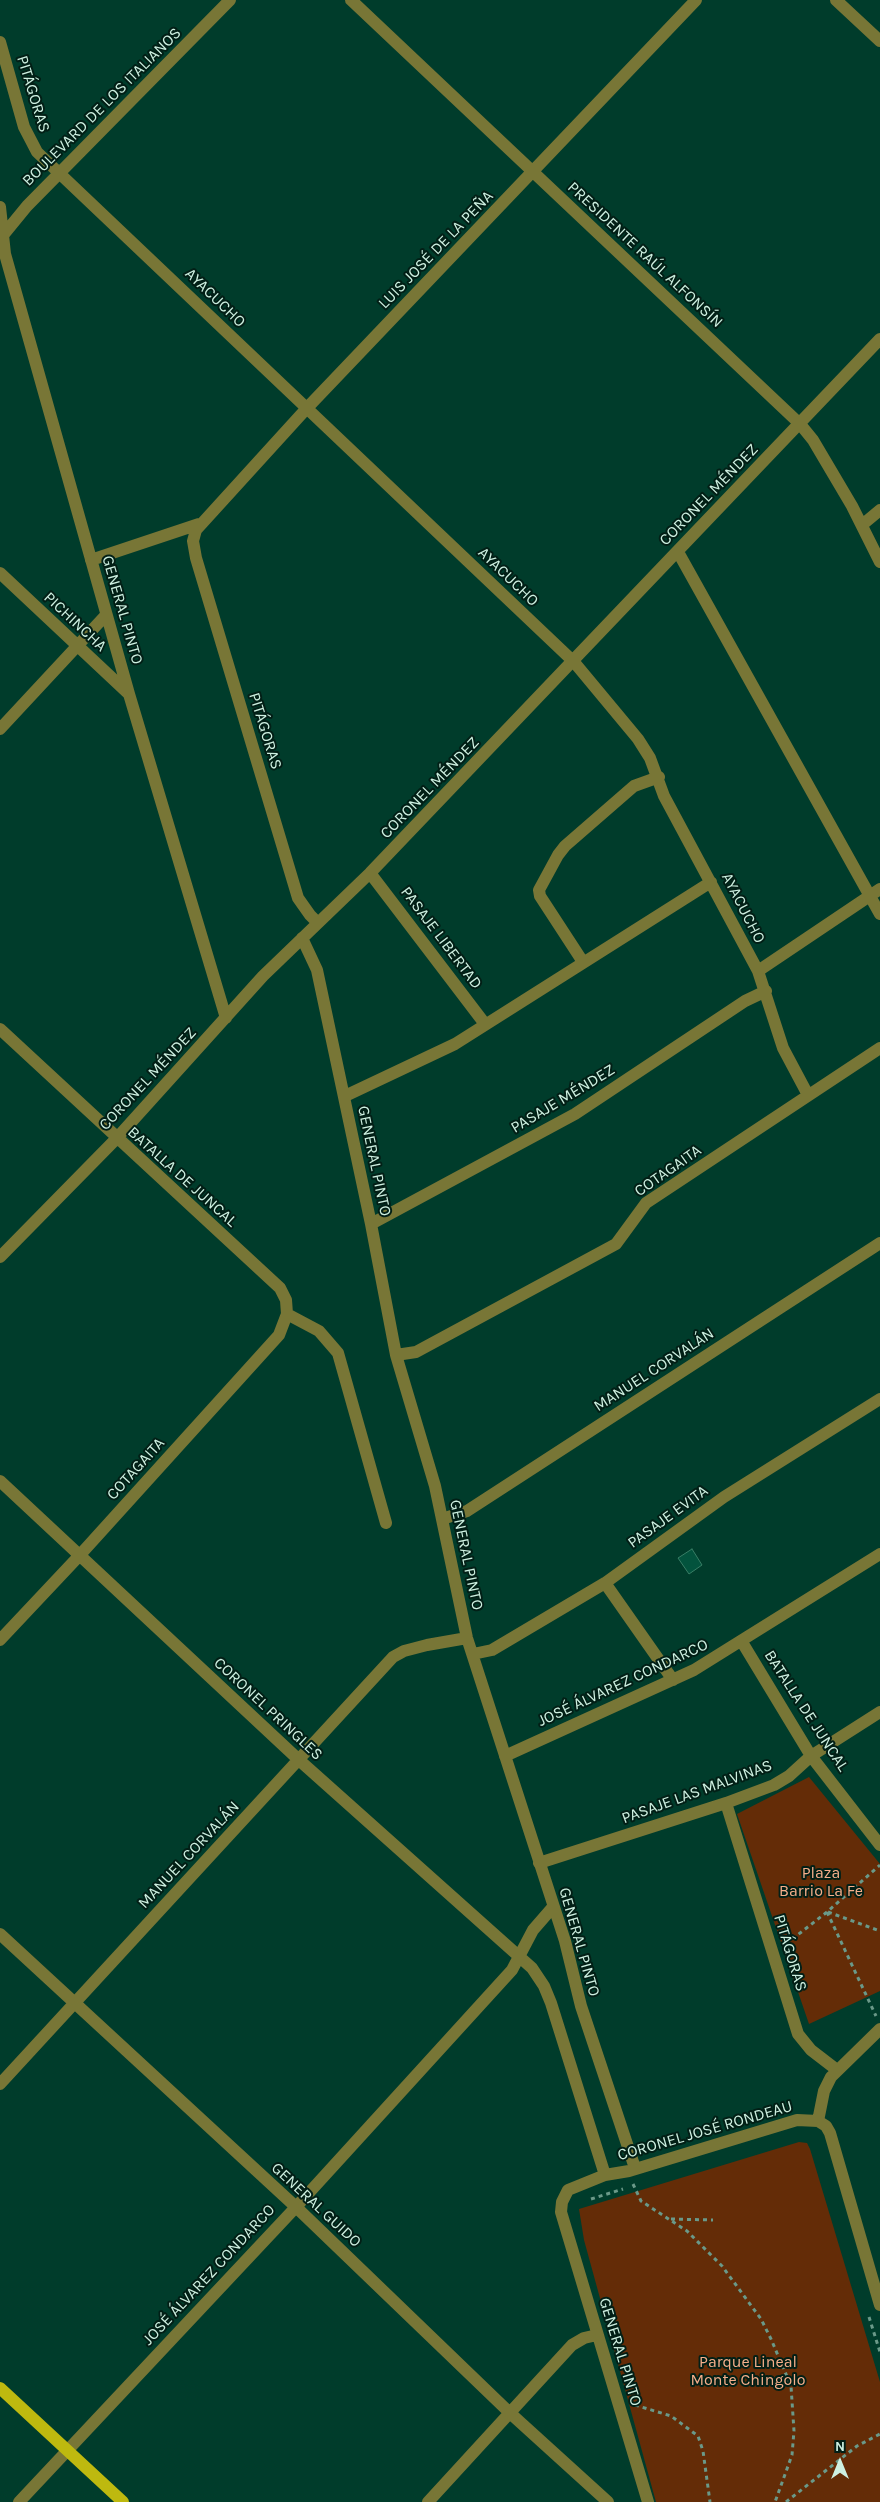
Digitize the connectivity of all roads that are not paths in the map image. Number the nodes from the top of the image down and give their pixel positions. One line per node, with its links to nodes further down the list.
1 (230, 0): 8 (street, BOULEVARD DE LOS ITALIANOS)
2 (352, 0): 7 (street, PRESIDENTE RAÚL ALFONSÍN)
3 (696, 0): 7 (street, LUIS JOSÉ DE LA PEÑA)
4 (836, 0): 6 (street)
5 (0, 42): 8 (street, PITÁGORAS)
6 (880, 42)
7 (533, 172): 12 (street, LUIS JOSÉ DE LA PEÑA); 13 (street, PRESIDENTE RAÚL ALFONSÍN)
8 (61, 174): 10 (street, BOULEVARD DE LOS ITALIANOS); 12 (street, AYACUCHO)
9 (0, 207): 10 (street, GENERAL PINTO)
10 (1, 237): 19 (street, GENERAL PINTO)
11 (880, 339): 13 (street, CORONEL MÉNDEZ)
12 (307, 408): 15 (street, LUIS JOSÉ DE LA PEÑA); 24 (street, AYACUCHO)
13 (800, 424): 16 (street, PRESIDENTE RAÚL ALFONSÍN); 18 (street, CORONEL MÉNDEZ)
14 (880, 510): 16 (street)
15 (199, 524): 17 (street, LUIS JOSÉ DE LA PEÑA); 19 (street, LUIS JOSÉ DE LA PEÑA)
16 (862, 525): 20 (street, PRESIDENTE RAÚL ALFONSÍN)
17 (193, 541): 32 (street, PITÁGORAS)
18 (678, 552): 24 (street, CORONEL MÉNDEZ); 30 (street)
19 (91, 560): 22 (street, GENERAL PINTO)
20 (880, 562)
21 (0, 573): 23 (street, PICHINCHA)
22 (106, 615): 23 (street); 25 (street, GENERAL PINTO)
23 (77, 648): 25 (street, PICHINCHA); 26 (street)
24 (574, 662): 27 (street, AYACUCHO); 28 (street, CORONEL MÉNDEZ)
25 (129, 694): 37 (street, GENERAL PINTO)
26 (0, 729)
27 (658, 777): 29 (street, AYACUCHO); 34 (street)
28 (370, 873): 32 (street, CORONEL MÉNDEZ); 38 (street, PASAJE LIBERTAD)
29 (711, 882): 34 (street); 35 (street, AYACUCHO)
30 (875, 893): 31 (street); 35 (street)
31 (880, 914)
32 (318, 923): 33 (street, CORONEL MÉNDEZ)
33 (302, 938): 37 (street, CORONEL MÉNDEZ); 42 (street, GENERAL PINTO)
34 (583, 962): 38 (street)
35 (758, 971): 36 (street, AYACUCHO)
36 (766, 991): 41 (street, AYACUCHO); 44 (street, PASAJE MÉNDEZ)
37 (226, 1018): 43 (street, CORONEL MÉNDEZ)
38 (485, 1024): 42 (street)
39 (0, 1029): 43 (street, BATALLA DE JUNCAL)
40 (880, 1048): 41 (street, COTAGAITA)
41 (808, 1095): 48 (street, COTAGAITA)
42 (345, 1096): 44 (street, GENERAL PINTO)
43 (116, 1139): 46 (street, CORONEL MÉNDEZ); 47 (street, BATALLA DE JUNCAL)
44 (371, 1224): 48 (street, GENERAL PINTO)
45 (880, 1242): 51 (street, MANUEL CORVALÁN)
46 (0, 1257)
47 (287, 1314): 52 (street); 54 (street, COTAGAITA)
48 (396, 1355): 51 (street, GENERAL PINTO)
49 (880, 1399): 55 (street, PASAJE EVITA)
50 (0, 1481): 54 (street, CORONEL PRINGLES)
51 (442, 1519): 56 (street, GENERAL PINTO)
52 (386, 1522)
53 (880, 1554): 58 (street, JOSÉ ÁLVAREZ CONDARCO)
54 (79, 1556): 57 (street, COTAGAITA); 64 (street, CORONEL PRINGLES)
55 (605, 1582): 59 (street, PASAJE EVITA); 60 (street)
56 (467, 1638): 59 (street, GENERAL PINTO); 64 (street, MANUEL CORVALÁN)
57 (0, 1640)
58 (742, 1642): 60 (street, JOSÉ ÁLVAREZ CONDARCO); 63 (street, BATALLA DE JUNCAL)
59 (472, 1654): 62 (street, GENERAL PINTO)
60 (673, 1680): 62 (street, JOSÉ ÁLVAREZ CONDARCO)
61 (880, 1712): 63 (street, PASAJE LAS MALVINAS)
62 (505, 1756): 67 (street, GENERAL PINTO)
63 (812, 1756): 65 (street, PASAJE LAS MALVINAS); 66 (street, BATALLA DE JUNCAL)
64 (299, 1760): 70 (street, CORONEL PRINGLES); 71 (street, MANUEL CORVALÁN)
65 (726, 1803): 67 (street, PASAJE LAS MALVINAS); 73 (street, PITÁGORAS)
66 (880, 1845)
67 (539, 1863): 68 (street, GENERAL PINTO)
68 (553, 1907): 70 (street, JOSÉ ÁLVAREZ CONDARCO); 76 (street, GENERAL PINTO)
69 (0, 1934): 71 (street, GENERAL GUIDO)
70 (520, 1956): 77 (street); 78 (street, JOSÉ ÁLVAREZ CONDARCO)
71 (75, 2004): 74 (street, MANUEL CORVALÁN); 78 (street, GENERAL GUIDO)
72 (878, 2023): 73 (street, CORONEL JOSÉ RONDEAU)
73 (837, 2070): 75 (street, CORONEL JOSÉ RONDEAU)
74 (0, 2084)
75 (818, 2121): 76 (street, CORONEL JOSÉ RONDEAU); 79 (street)
76 (632, 2170): 77 (street, CORONEL JOSÉ RONDEAU)
77 (605, 2175): 80 (street, GENERAL PINTO)
78 (296, 2207): 82 (street, GENERAL GUIDO); 83 (street, JOSÉ ÁLVAREZ CONDARCO)
79 (880, 2305)
80 (597, 2335): 82 (street); 88 (street, GENERAL PINTO)
81 (0, 2388): 83 (main road)
82 (510, 2413): 86 (street); 87 (street, GENERAL GUIDO)
83 (67, 2450): 84 (street, JOSÉ ÁLVAREZ CONDARCO); 85 (main road)
84 (19, 2502)
85 (123, 2502)
86 (428, 2502)
87 (608, 2502)
88 (648, 2502)

